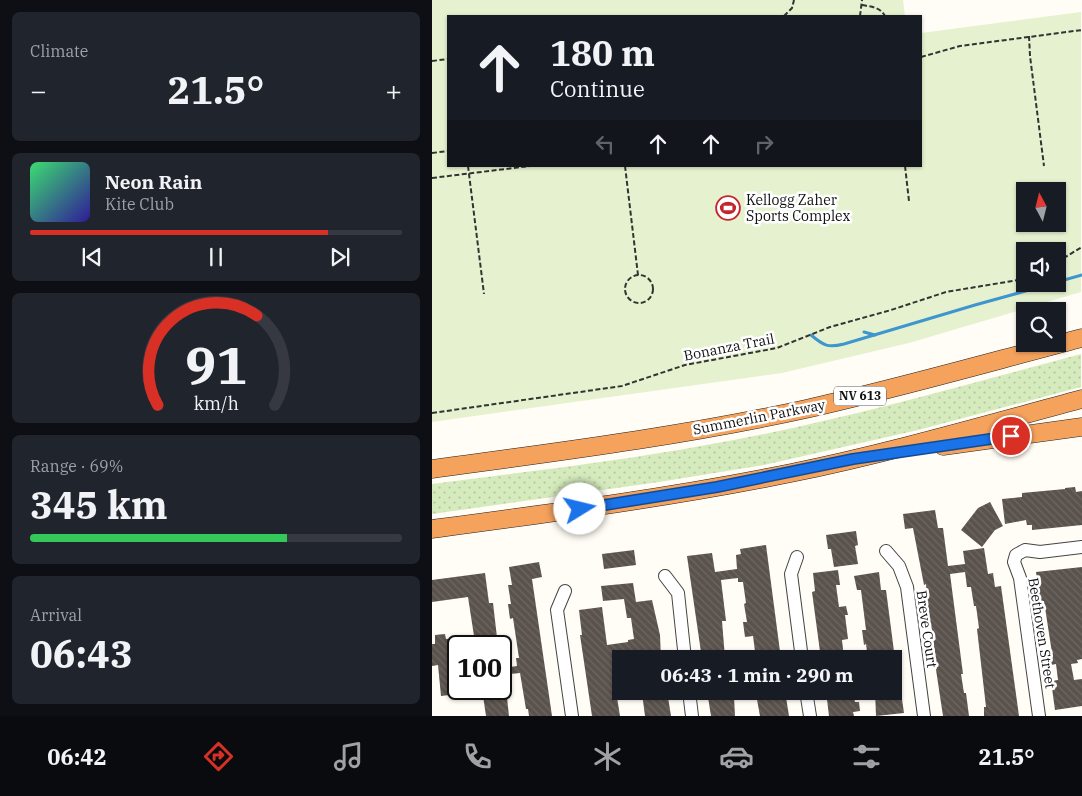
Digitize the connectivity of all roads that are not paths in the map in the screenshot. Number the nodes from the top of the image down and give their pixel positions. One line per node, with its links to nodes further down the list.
1 (1076, 338): 5 (highway, Summerlin Parkway / NV 613)
2 (1082, 399): 4 (highway)
3 (1082, 427): 4 (highway)
4 (853, 459): 6 (highway)
5 (432, 470)
6 (432, 529)
7 (1082, 547): 20 (street, Beethoven Street)
8 (886, 551): 19 (street, Breve Court)
9 (797, 557): 13 (street)
10 (665, 576): 12 (street)
11 (565, 591): 16 (street)
12 (684, 650)
13 (801, 650)
14 (690, 700): 17 (street)
15 (807, 700): 18 (street)
16 (572, 716)
17 (692, 716)
18 (810, 716)
19 (924, 716)
20 (1039, 716)

